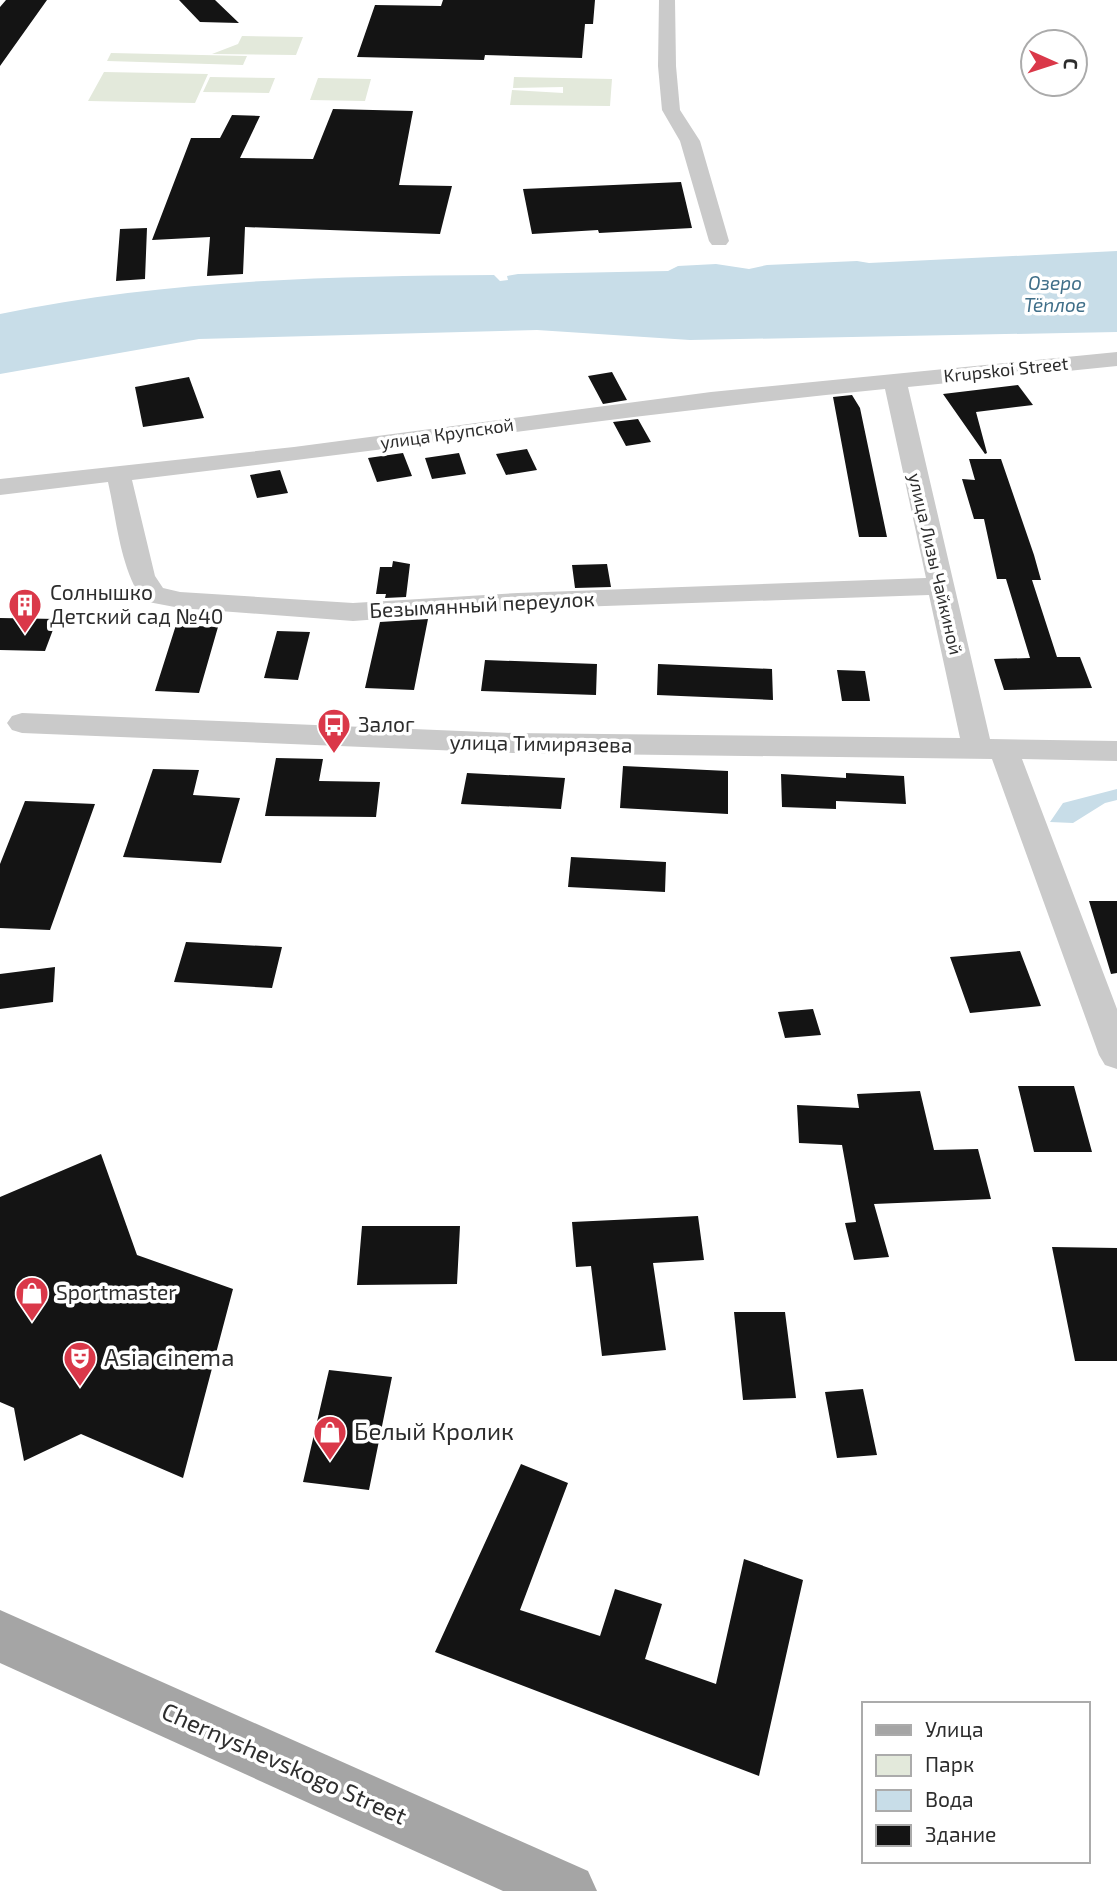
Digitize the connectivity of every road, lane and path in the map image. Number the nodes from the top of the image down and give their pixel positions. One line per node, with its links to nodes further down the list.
1 (667, 0): 2 (street)
2 (719, 242)
3 (1117, 359): 4 (street, Krupskoi Street)
4 (895, 381): 5 (street, улица Крупской); 7 (street, улица Лизы Чайкиной)
5 (118, 473): 6 (street, улица Крупской); 7 (street, Безымянный переулок)
6 (0, 487)
7 (939, 586): 9 (street, улица Лизы Чайкиной)
8 (23, 723): 9 (street, улица Тимирязева)
9 (990, 748): 10 (street, улица Тимирязева); 11 (street, улица Лизы Чайкиной)
10 (1117, 751)
11 (1117, 1055)
12 (0, 1636): 13 (main road, Chernyshevskogo Street)
13 (568, 1891)

